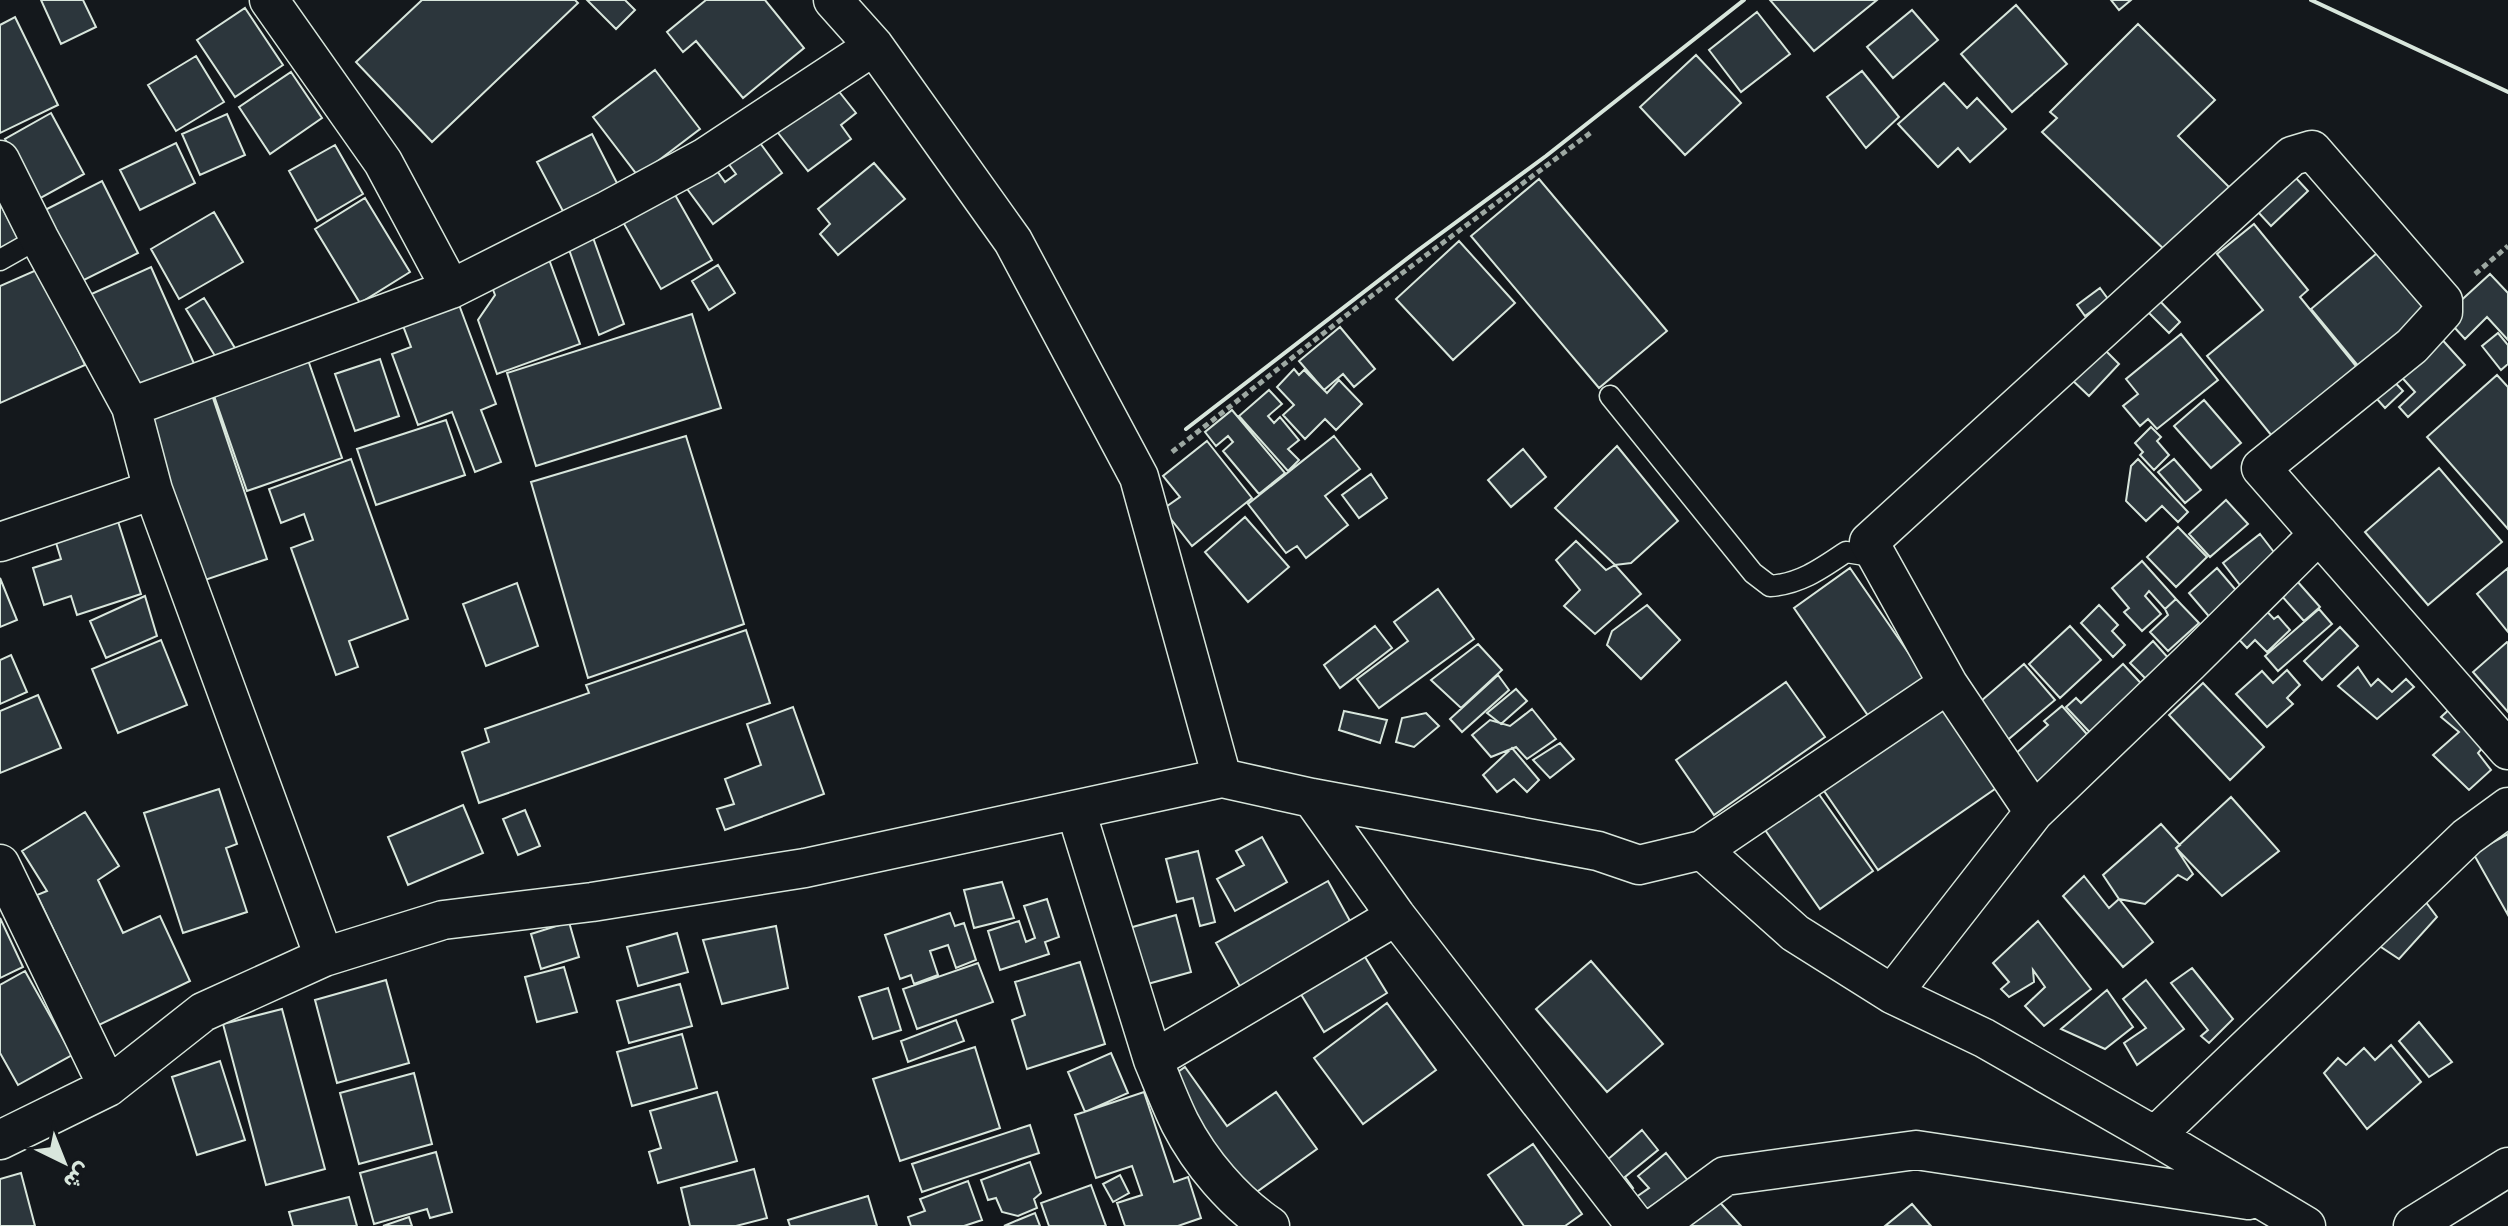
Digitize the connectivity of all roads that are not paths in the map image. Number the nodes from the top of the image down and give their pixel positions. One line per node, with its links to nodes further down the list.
1 (269, 0): 7 (street)
2 (833, 0): 3 (street)
3 (874, 46): 7 (street); 16 (street)
4 (0, 160): 5 (street)
5 (39, 238): 6 (lane); 9 (street)
6 (0, 260)
7 (451, 289): 9 (street)
8 (1610, 396): 13 (lane)
9 (131, 407): 10 (street)
10 (153, 490): 12 (street); 24 (street)
11 (2319, 534): 13 (street); 15 (street); 20 (street)
12 (0, 542)
13 (1878, 557): 14 (street)
14 (1948, 684): 20 (street); 21 (street)
15 (2508, 750)
16 (1222, 778): 17 (street); 19 (street)
17 (1312, 798): 21 (street); 23 (street)
18 (2508, 807): 28 (street)
19 (1076, 811): 24 (street); 26 (street)
20 (2034, 812): 25 (street)
21 (1702, 850): 25 (street)
22 (0, 864): 27 (street)
23 (1396, 916): 26 (street); 33 (street)
24 (324, 957): 27 (street)
25 (1892, 994): 28 (street)
26 (1153, 1060): 32 (street)
27 (108, 1087): 29 (street)
28 (2155, 1136): 31 (street)
29 (0, 1140)
30 (2508, 1167): 36 (street)
31 (2267, 1203): 34 (street); 35 (street)
32 (1270, 1226)
33 (1636, 1226)
34 (1657, 1226)
35 (2306, 1226)
36 (2413, 1226)

